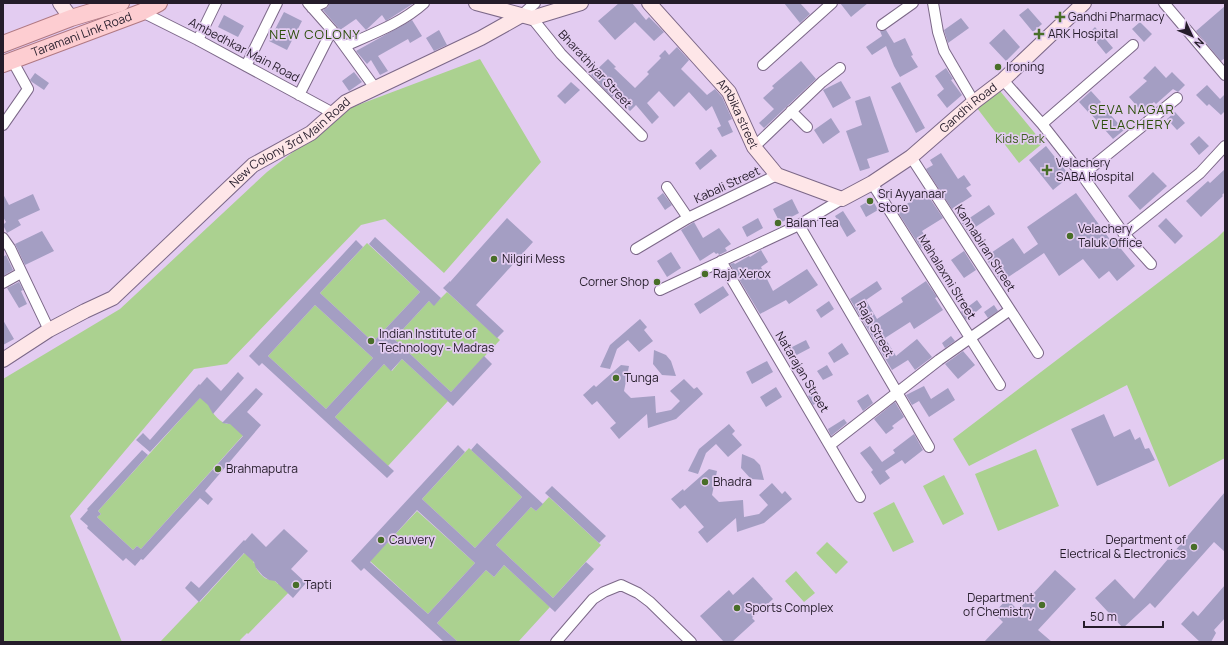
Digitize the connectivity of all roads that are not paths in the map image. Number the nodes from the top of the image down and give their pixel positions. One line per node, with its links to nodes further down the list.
1 (60, 3): 20 (street)
2 (121, 3): 20 (main road, Taramani Link Road)
3 (159, 3): 18 (main road, Taramani Link Road)
4 (216, 3): 23 (street)
5 (276, 3): 29 (street)
6 (323, 3): 17 (street)
7 (424, 3): 26 (street)
8 (476, 3): 19 (street)
9 (535, 3): 19 (street)
10 (581, 3): 19 (street, New Colony 3rd Main Road)
11 (649, 3): 44 (street, Ambika street)
12 (832, 3): 28 (street)
13 (913, 3): 21 (street)
14 (933, 3): 36 (street)
15 (1084, 3): 32 (street, Gandhi Road)
16 (1164, 3): 31 (street)
17 (310, 5): 22 (street)
18 (142, 12): 23 (street, Ambedhkar Main Road); 27 (main road, Taramani Link Road)
19 (527, 17): 33 (street, New Colony 3rd Main Road); 42 (street, Bharathiyar Street)
20 (71, 18): 24 (main road, Taramani Link Road)
21 (882, 26)
22 (332, 30): 26 (street); 34 (street)
23 (198, 40): 29 (street, Ambedhkar Main Road)
24 (3, 44)
25 (1133, 45): 39 (street)
26 (345, 46): 33 (street)
27 (7, 62): 40 (street)
28 (763, 65)
29 (246, 66): 34 (street, Ambedhkar Main Road)
30 (840, 68): 37 (street)
31 (1225, 75)
32 (1003, 80): 36 (street, Gandhi Road); 39 (street)
33 (374, 88): 38 (street, New Colony 3rd Main Road)
34 (299, 95): 38 (street, Ambedhkar Main Road)
35 (1177, 98): 47 (street)
36 (974, 102): 45 (street, Gandhi Road)
37 (792, 111): 41 (street); 44 (street)
38 (333, 113): 62 (street, New Colony 3rd Main Road)
39 (1042, 124): 47 (street)
40 (3, 125)
41 (807, 127)
42 (642, 136)
43 (1225, 146): 53 (street)
44 (754, 147): 46 (street, Ambika street)
45 (911, 157): 48 (street, Gandhi Road); 61 (street, Kannabiran Street)
46 (778, 175): 50 (street, Ambika street); 51 (street, Kabali Street)
47 (1082, 175): 53 (street)
48 (872, 183): 50 (street, Gandhi Road); 63 (street, Mahalaxmi Street)
49 (667, 187): 51 (street)
50 (842, 199): 52 (street)
51 (688, 218): 55 (street, Kabali Street)
52 (799, 224): 56 (street); 67 (street, Raja Street)
53 (1124, 234): 57 (street)
54 (3, 238): 58 (street)
55 (636, 249)
56 (721, 261): 60 (street); 68 (street, Natarajan Street)
57 (1151, 264)
58 (21, 273): 59 (street); 62 (street)
59 (3, 283)
60 (660, 290)
61 (1010, 310): 63 (street); 64 (street, Kannabiran Street)
62 (49, 330): 65 (street, New Colony 3rd Main Road)
63 (970, 338): 66 (street, Mahalaxmi Street); 67 (street)
64 (1038, 353)
65 (3, 360)
66 (1000, 385)
67 (897, 393): 68 (street); 69 (street, Raja Street)
68 (830, 445): 70 (street, Natarajan Street)
69 (929, 447)
70 (860, 497)
71 (556, 642): 72 (street)
72 (691, 642)

